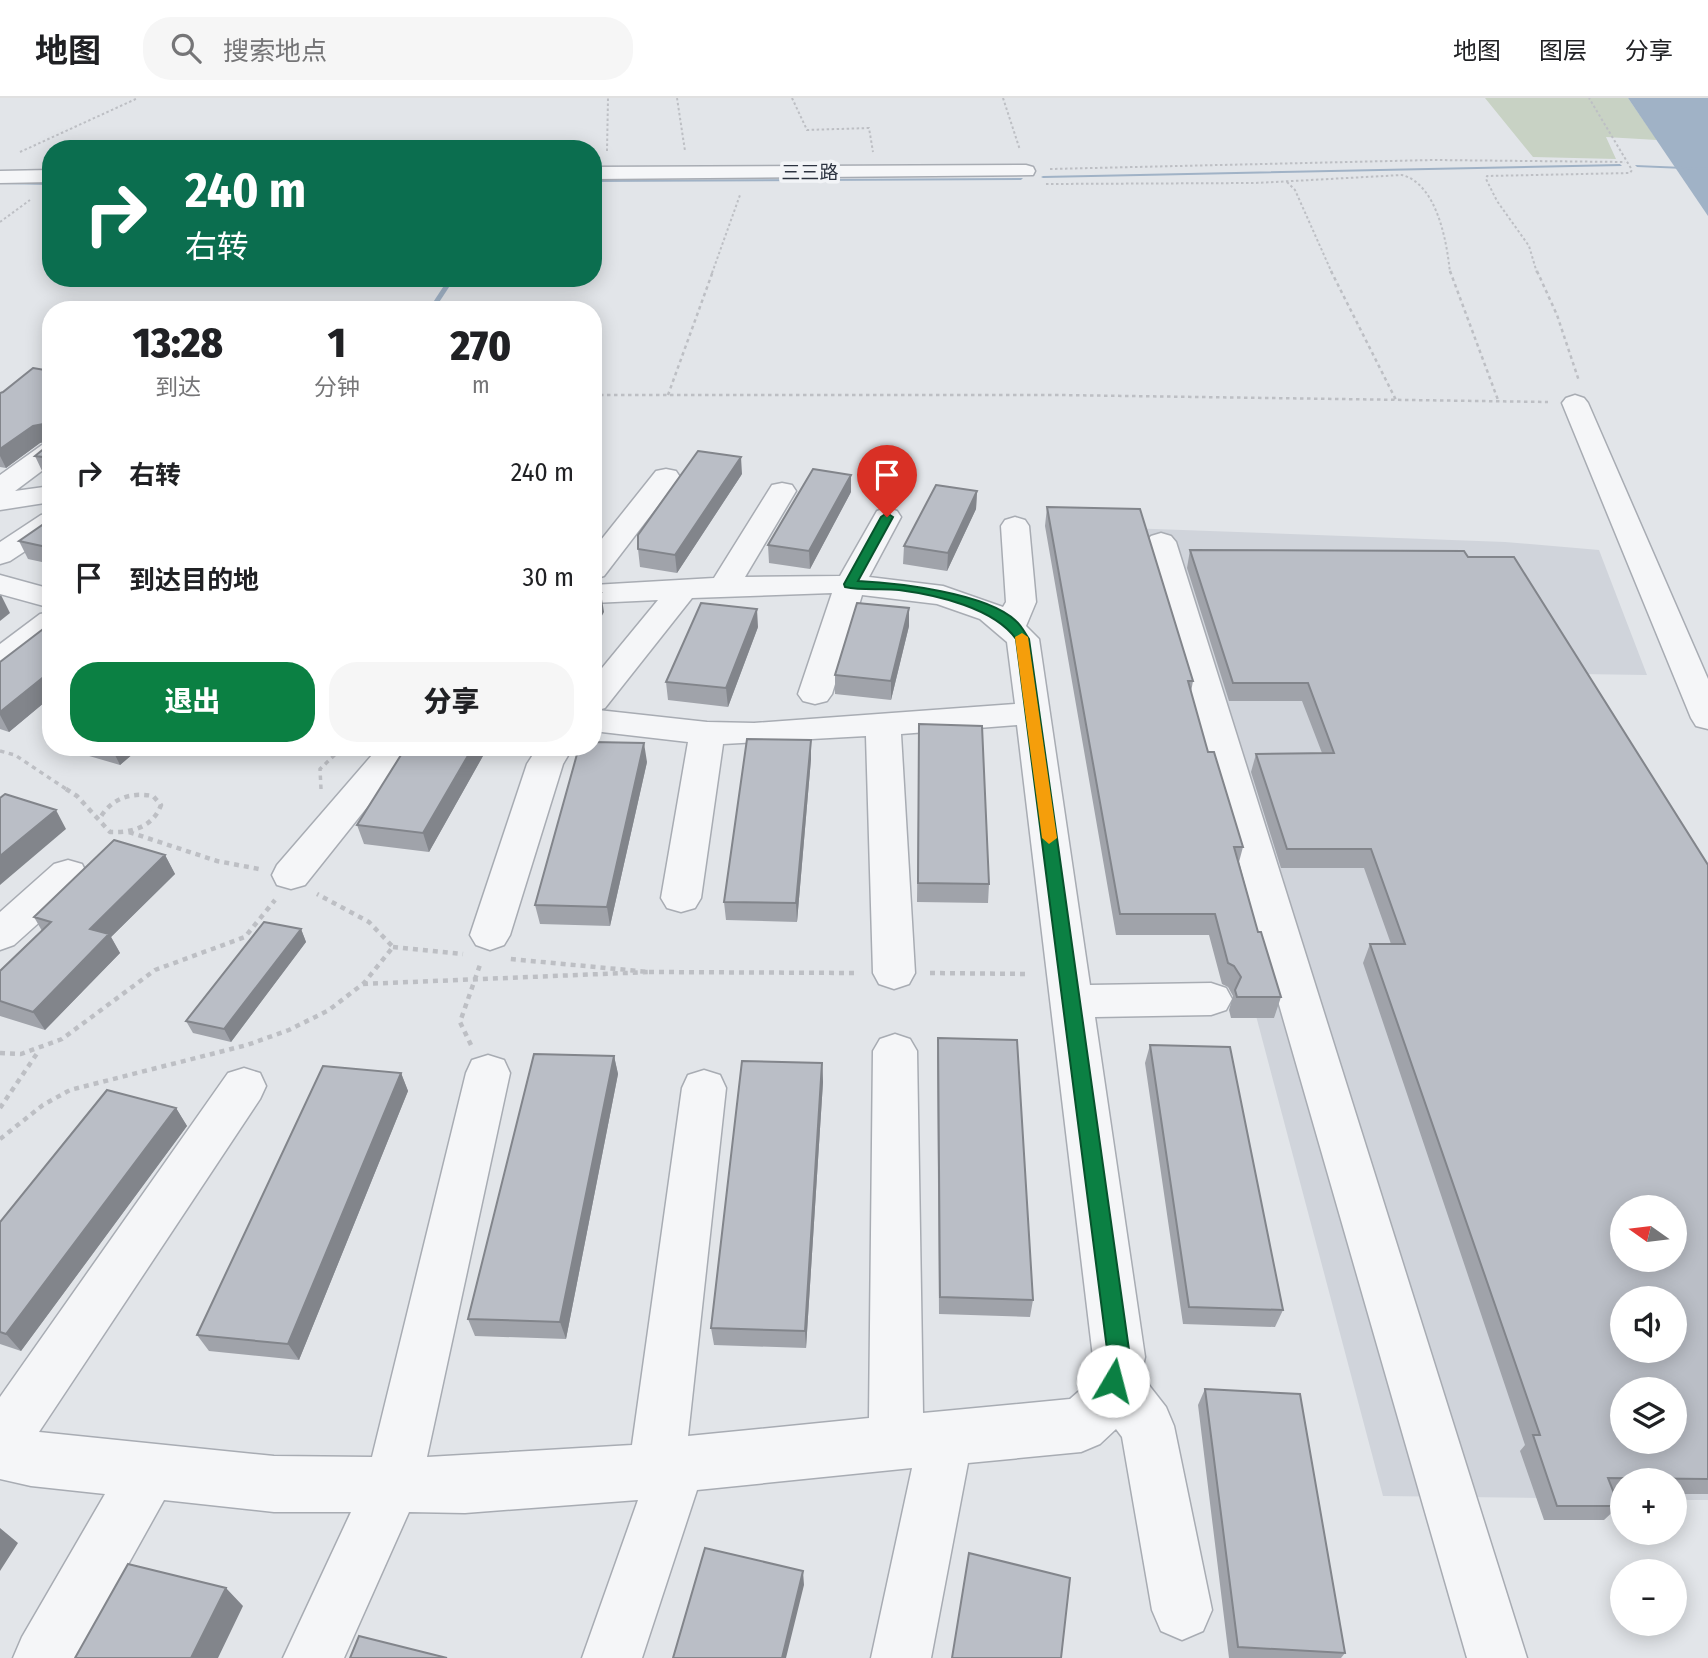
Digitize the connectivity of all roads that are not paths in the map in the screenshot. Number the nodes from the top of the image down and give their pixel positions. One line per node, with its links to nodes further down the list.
1 (1026, 170): 2 (street, 三三路)
2 (602, 173)
3 (42, 176): 4 (street)
4 (0, 177)
5 (1575, 402): 29 (street)
6 (42, 458): 8 (street)
7 (666, 477): 17 (street)
8 (0, 491)
9 (782, 491): 20 (street)
10 (42, 495): 11 (street)
11 (0, 502)
12 (887, 517): 19 (street)
13 (1015, 526): 23 (street)
14 (42, 527): 16 (street)
15 (1161, 542): 59 (street)
16 (0, 555)
17 (602, 559)
18 (0, 584): 22 (street)
19 (850, 584): 20 (street); 23 (street); 27 (street)
20 (703, 590): 21 (street); 26 (street)
21 (602, 594)
22 (42, 596)
23 (1012, 623): 28 (street)
24 (42, 628): 25 (street)
25 (0, 659)
26 (602, 692)
27 (815, 694)
28 (1033, 713): 31 (street); 42 (street)
29 (1708, 718)
30 (602, 721): 32 (street)
31 (883, 724): 32 (street); 40 (street)
32 (707, 733): 37 (street)
33 (390, 756): 36 (street)
34 (550, 756): 39 (street)
35 (68, 874): 38 (street)
36 (291, 875)
37 (681, 898)
38 (0, 935)
39 (486, 946)
40 (894, 973)
41 (1211, 999): 42 (street)
42 (1071, 1001): 47 (street)
43 (895, 1051): 48 (street)
44 (488, 1073): 53 (street)
45 (244, 1086): 49 (street)
46 (704, 1088): 51 (street)
47 (1113, 1381): 48 (street); 54 (street)
48 (921, 1441): 51 (street); 58 (street)
49 (0, 1443)
50 (0, 1452): 52 (street)
51 (667, 1468): 53 (street); 57 (street)
52 (150, 1471): 53 (street); 55 (street)
53 (393, 1484): 56 (street)
54 (1182, 1610)
55 (43, 1658)
56 (313, 1658)
57 (612, 1658)
58 (901, 1658)
59 (1497, 1658)

